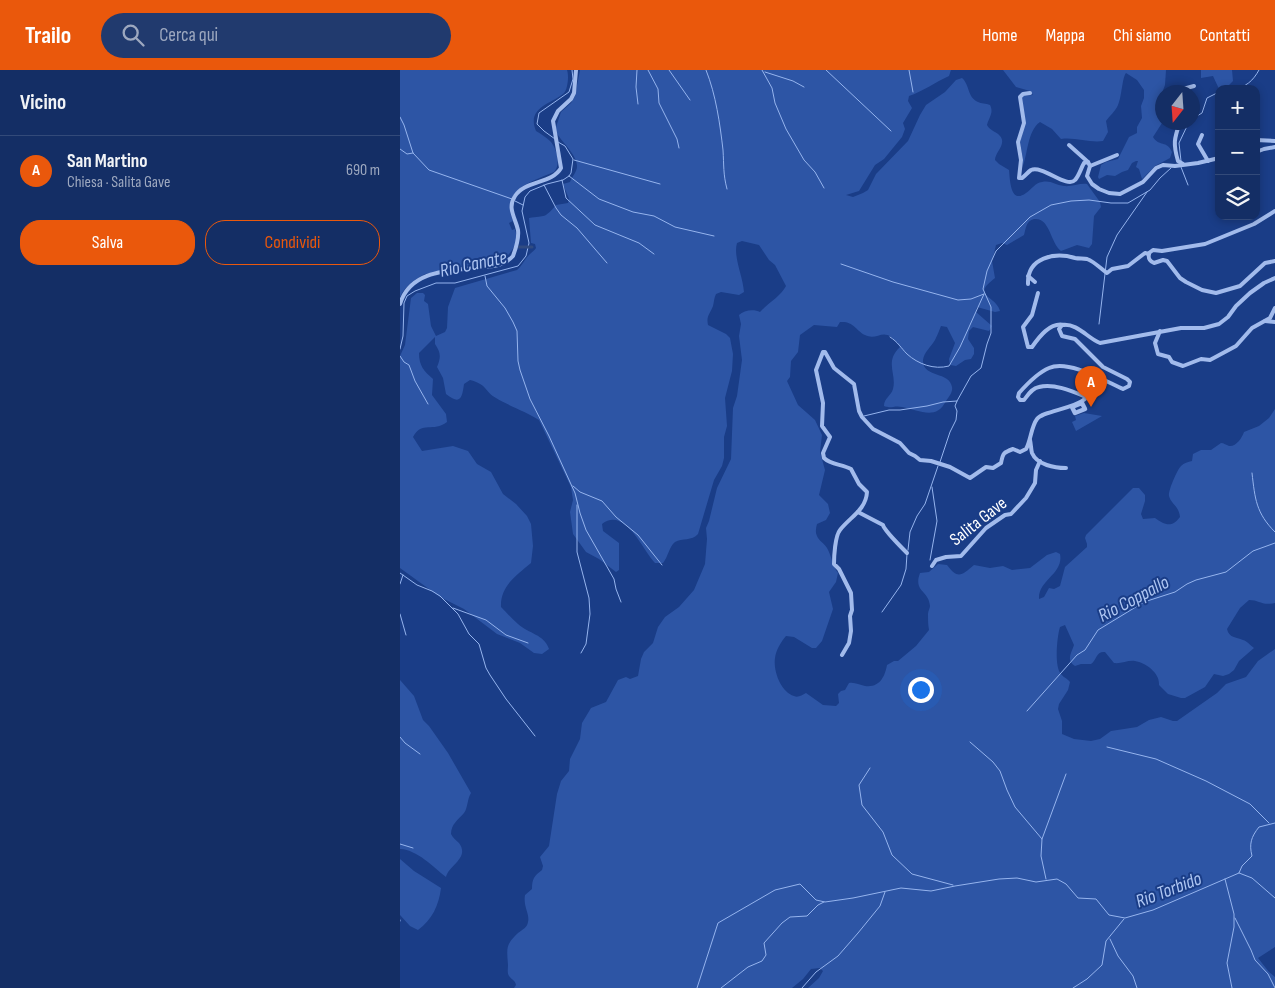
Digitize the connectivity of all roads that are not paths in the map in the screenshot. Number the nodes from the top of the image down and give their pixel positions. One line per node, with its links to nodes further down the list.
1 (576, 70): 24 (street)
2 (1030, 93): 13 (street)
3 (1178, 130): 14 (street)
4 (1202, 135): 12 (street)
5 (1260, 140): 6 (street)
6 (1275, 141)
7 (1068, 145): 13 (street)
8 (1275, 147): 9 (street)
9 (1260, 150)
10 (1117, 155): 15 (street)
11 (1215, 159): 12 (street)
12 (1208, 161): 14 (street)
13 (1088, 162): 15 (street)
14 (1178, 163): 15 (street)
15 (1090, 166)
16 (1275, 210): 17 (street)
17 (1149, 254): 18 (street); 19 (street)
18 (1275, 261)
19 (1028, 276): 21 (street); 22 (street)
20 (1275, 278): 29 (street)
21 (1036, 282)
22 (1028, 284)
23 (1038, 293): 28 (street)
24 (400, 304)
25 (1275, 308): 26 (street)
26 (1264, 321): 27 (street); 29 (street)
27 (1275, 322)
28 (1064, 325): 29 (street); 30 (street)
29 (1160, 331)
30 (1030, 440): 31 (street); 33 (street)
31 (1040, 461): 32 (street); 35 (street, Salita Gave)
32 (1066, 468)
33 (858, 512): 34 (street); 36 (street)
34 (907, 553)
35 (932, 566)
36 (842, 654)

